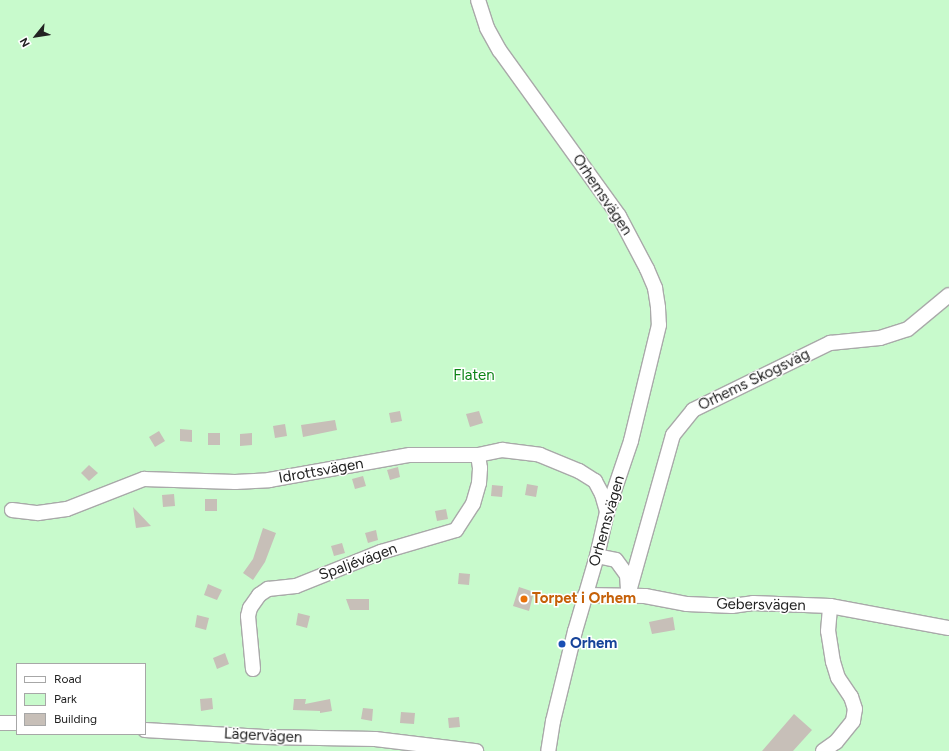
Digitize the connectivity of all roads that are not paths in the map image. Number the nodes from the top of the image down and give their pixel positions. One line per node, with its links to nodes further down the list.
1 (478, 0): 5 (street, Orhemsvägen)
2 (949, 295): 8 (street, Orhems Skogsväg)
3 (478, 455): 4 (street, Idrottsvägen); 5 (street, Idrottsvägen); 11 (street, Spaljévägen)
4 (12, 510)
5 (608, 512): 6 (street, Orhemsvägen)
6 (597, 556): 7 (street, Orhemsvägen); 8 (street)
7 (585, 595): 8 (street); 16 (street, Orhemsvägen)
8 (628, 595): 9 (street, Gebersvägen)
9 (830, 606): 10 (street, Gebersvägen); 17 (street)
10 (949, 628)
11 (253, 669)
12 (0, 723): 13 (street)
13 (16, 723)
14 (146, 730): 15 (street, Lägervägen)
15 (476, 751)
16 (548, 751)
17 (823, 751)

